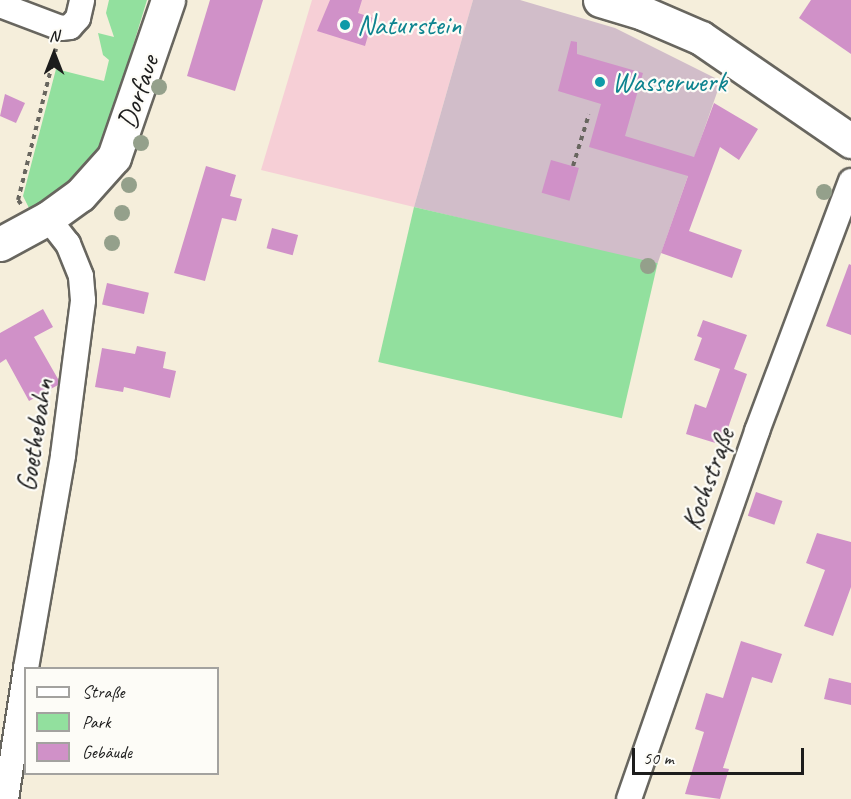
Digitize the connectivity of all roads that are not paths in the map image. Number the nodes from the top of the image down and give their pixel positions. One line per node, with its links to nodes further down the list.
1 (82, 0): 4 (street)
2 (168, 0): 8 (street, Dorfaue)
3 (600, 0): 5 (street)
4 (0, 5)
5 (645, 6): 6 (street)
6 (851, 141)
7 (851, 181): 13 (street, Kochstraße)
8 (41, 222): 9 (street); 10 (street, Goethebahn)
9 (0, 244)
10 (26, 667)
11 (24, 682): 12 (street, Goethebahn)
12 (6, 799)
13 (629, 799)

